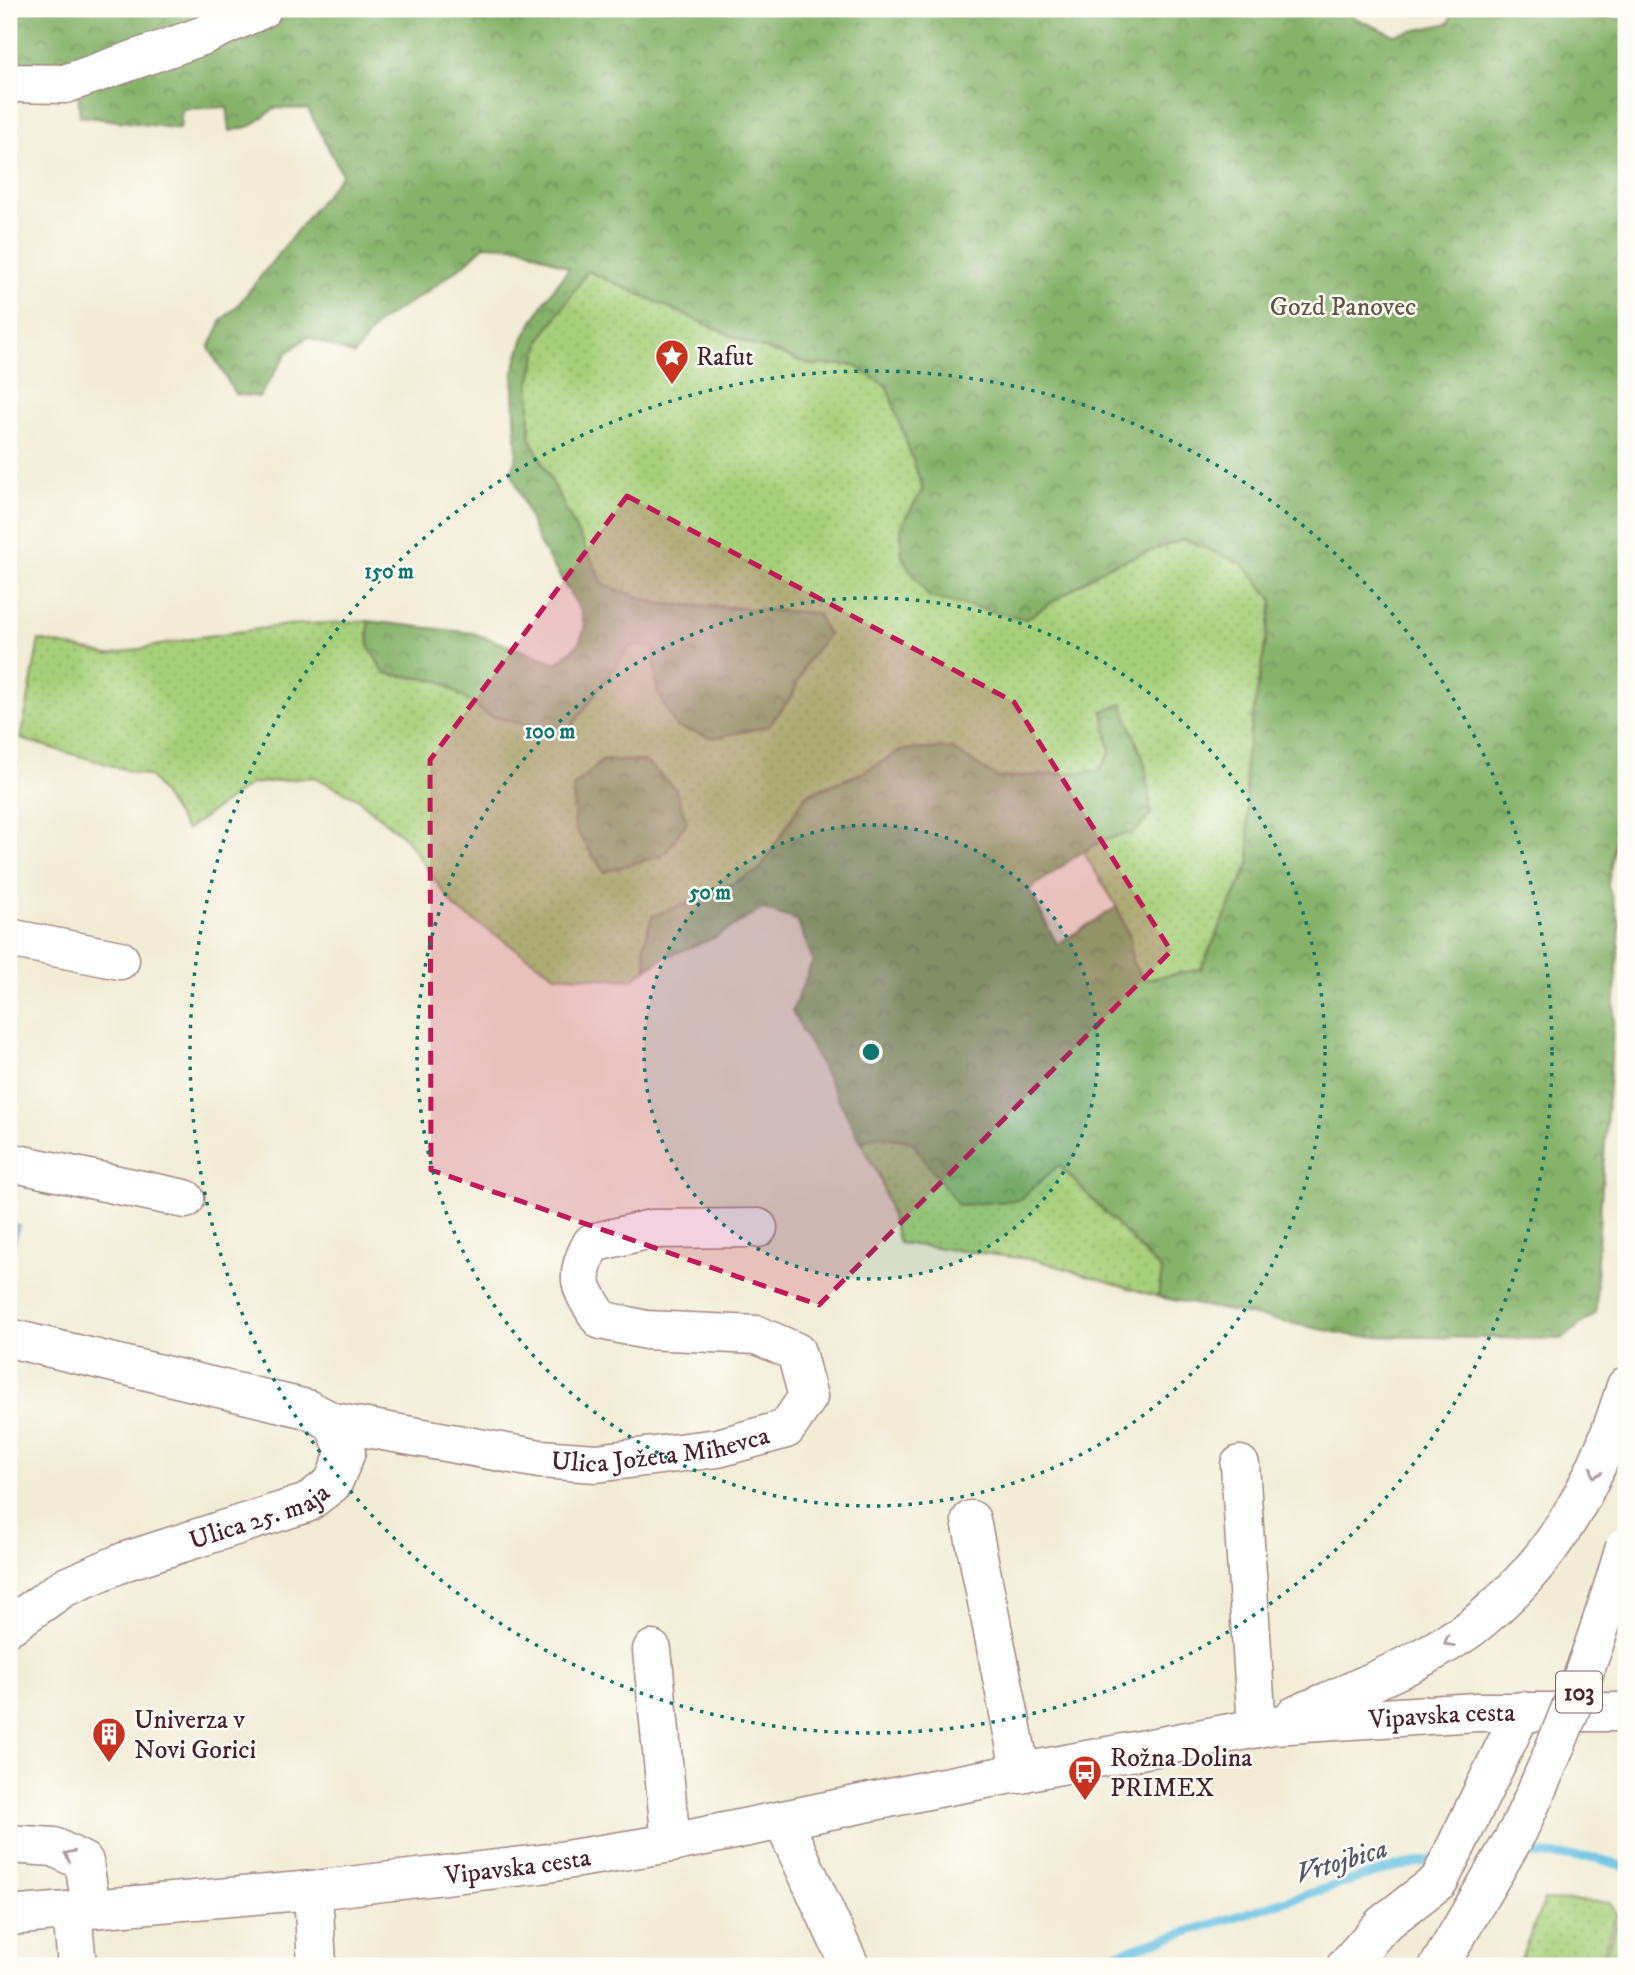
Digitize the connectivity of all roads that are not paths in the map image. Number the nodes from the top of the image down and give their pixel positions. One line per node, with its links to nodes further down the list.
1 (262, 9): 2 (street)
2 (9, 83)
3 (9, 938): 4 (street)
4 (120, 960)
5 (9, 1162): 6 (street)
6 (184, 1199)
7 (758, 1228): 10 (street, Ulica Jožeta Mihevca)
8 (9, 1338): 10 (street)
9 (1626, 1386): 18 (street, one-way to 18)
10 (333, 1422): 14 (street, Ulica 25. maja)
11 (1240, 1465): 18 (street)
12 (971, 1520): 19 (street)
13 (1626, 1545): 26 (street, 103, bridge)
14 (9, 1626)
15 (652, 1650): 21 (street)
16 (1522, 1711): 17 (street, Vipavska cesta); 18 (street, Vipavska cesta); 30 (street)
17 (1626, 1712)
18 (1265, 1727): 19 (street, Vipavska cesta)
19 (1021, 1774): 20 (street, Vipavska cesta)
20 (783, 1821): 21 (street, Vipavska cesta); 29 (street)
21 (671, 1843): 23 (street, Vipavska cesta)
22 (9, 1844): 24 (street, one-way to 22)
23 (313, 1890): 24 (street, Vipavska cesta); 28 (street)
24 (81, 1910): 25 (street, Vipavska cesta); 27 (street)
25 (9, 1916)
26 (1445, 1959)
27 (77, 1966)
28 (317, 1966)
29 (850, 1966)
30 (1346, 1966)

